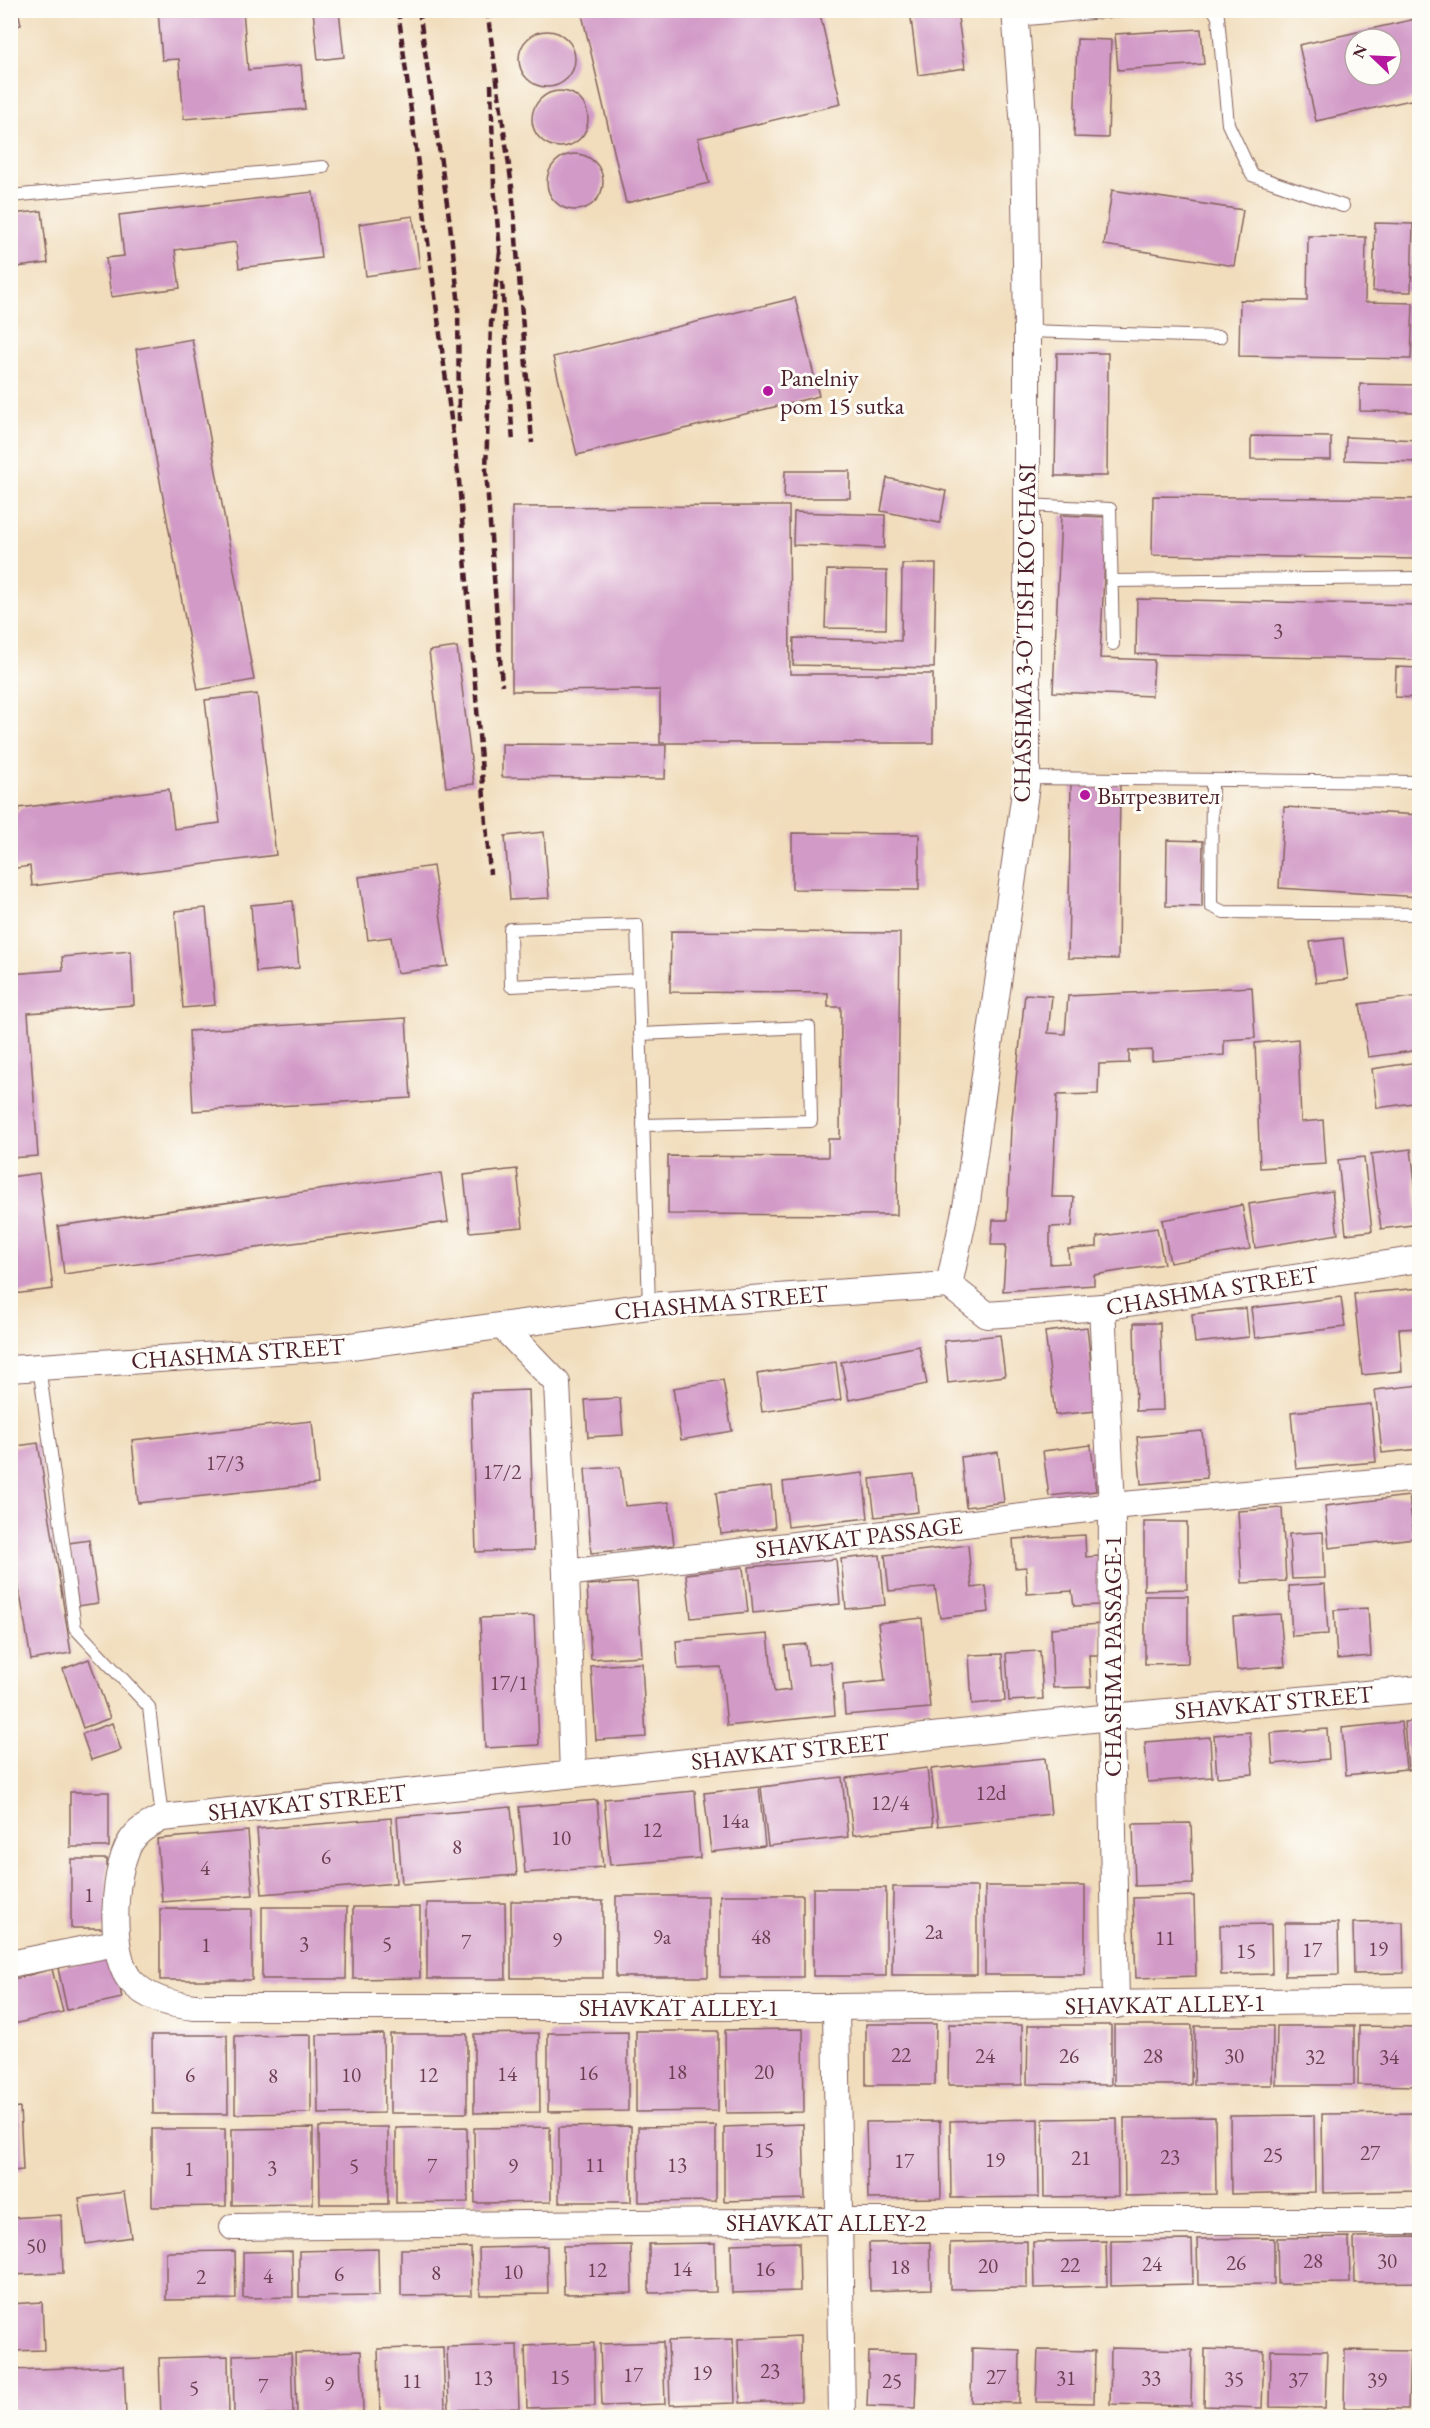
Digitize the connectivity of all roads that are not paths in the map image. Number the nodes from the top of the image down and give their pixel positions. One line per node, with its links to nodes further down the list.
1 (1123, 10): 3 (lane)
2 (1214, 10): 6 (lane)
3 (1016, 15): 7 (street, CHASHMA 3-O'TISH KO'CHASI)
4 (323, 167): 5 (lane)
5 (10, 196)
6 (1343, 206)
7 (1027, 331): 8 (lane); 9 (street, CHASHMA 3-O'TISH KO'CHASI)
8 (1220, 337)
9 (1025, 505): 11 (lane); 13 (street, CHASHMA 3-O'TISH KO'CHASI)
10 (1419, 578): 11 (lane)
11 (1112, 581): 12 (lane)
12 (1113, 644)
13 (1027, 778): 14 (lane); 21 (street, CHASHMA 3-O'TISH KO'CHASI)
14 (1212, 780): 15 (lane); 16 (lane)
15 (1419, 782)
16 (1419, 914)
17 (638, 980): 17 (lane); 18 (lane)
18 (640, 1034): 19 (lane); 19 (lane)
19 (643, 1125): 22 (lane)
20 (1419, 1259): 23 (street, CHASHMA STREET)
21 (949, 1285): 22 (street, CHASHMA STREET); 23 (street, CHASHMA STREET)
22 (649, 1306): 24 (street, CHASHMA STREET)
23 (1102, 1307): 28 (street, CHASHMA PASSAGE-1)
24 (502, 1326): 25 (street, CHASHMA STREET); 29 (street)
25 (39, 1366): 26 (street, CHASHMA STREET); 33 (lane)
26 (10, 1370)
27 (1419, 1478): 28 (street, SHAVKAT PASSAGE)
28 (1112, 1506): 29 (street, SHAVKAT PASSAGE); 31 (street, CHASHMA PASSAGE-1)
29 (566, 1573): 32 (street)
30 (1419, 1689): 31 (street, SHAVKAT STREET)
31 (1111, 1717): 32 (street, SHAVKAT STREET); 37 (street, CHASHMA PASSAGE-1)
32 (573, 1774): 33 (street, SHAVKAT STREET)
33 (162, 1818): 34 (street, SHAVKAT ALLEY-1)
34 (116, 1943): 35 (street); 38 (street, SHAVKAT ALLEY-1)
35 (10, 1964)
36 (1419, 2000): 37 (street, SHAVKAT ALLEY-1)
37 (1116, 2005): 38 (street, SHAVKAT ALLEY-1)
38 (836, 2007): 39 (street)
39 (839, 2221): 40 (street, SHAVKAT ALLEY-2); 41 (street, SHAVKAT ALLEY-2); 42 (street)
40 (1419, 2221)
41 (233, 2227)
42 (842, 2418)

